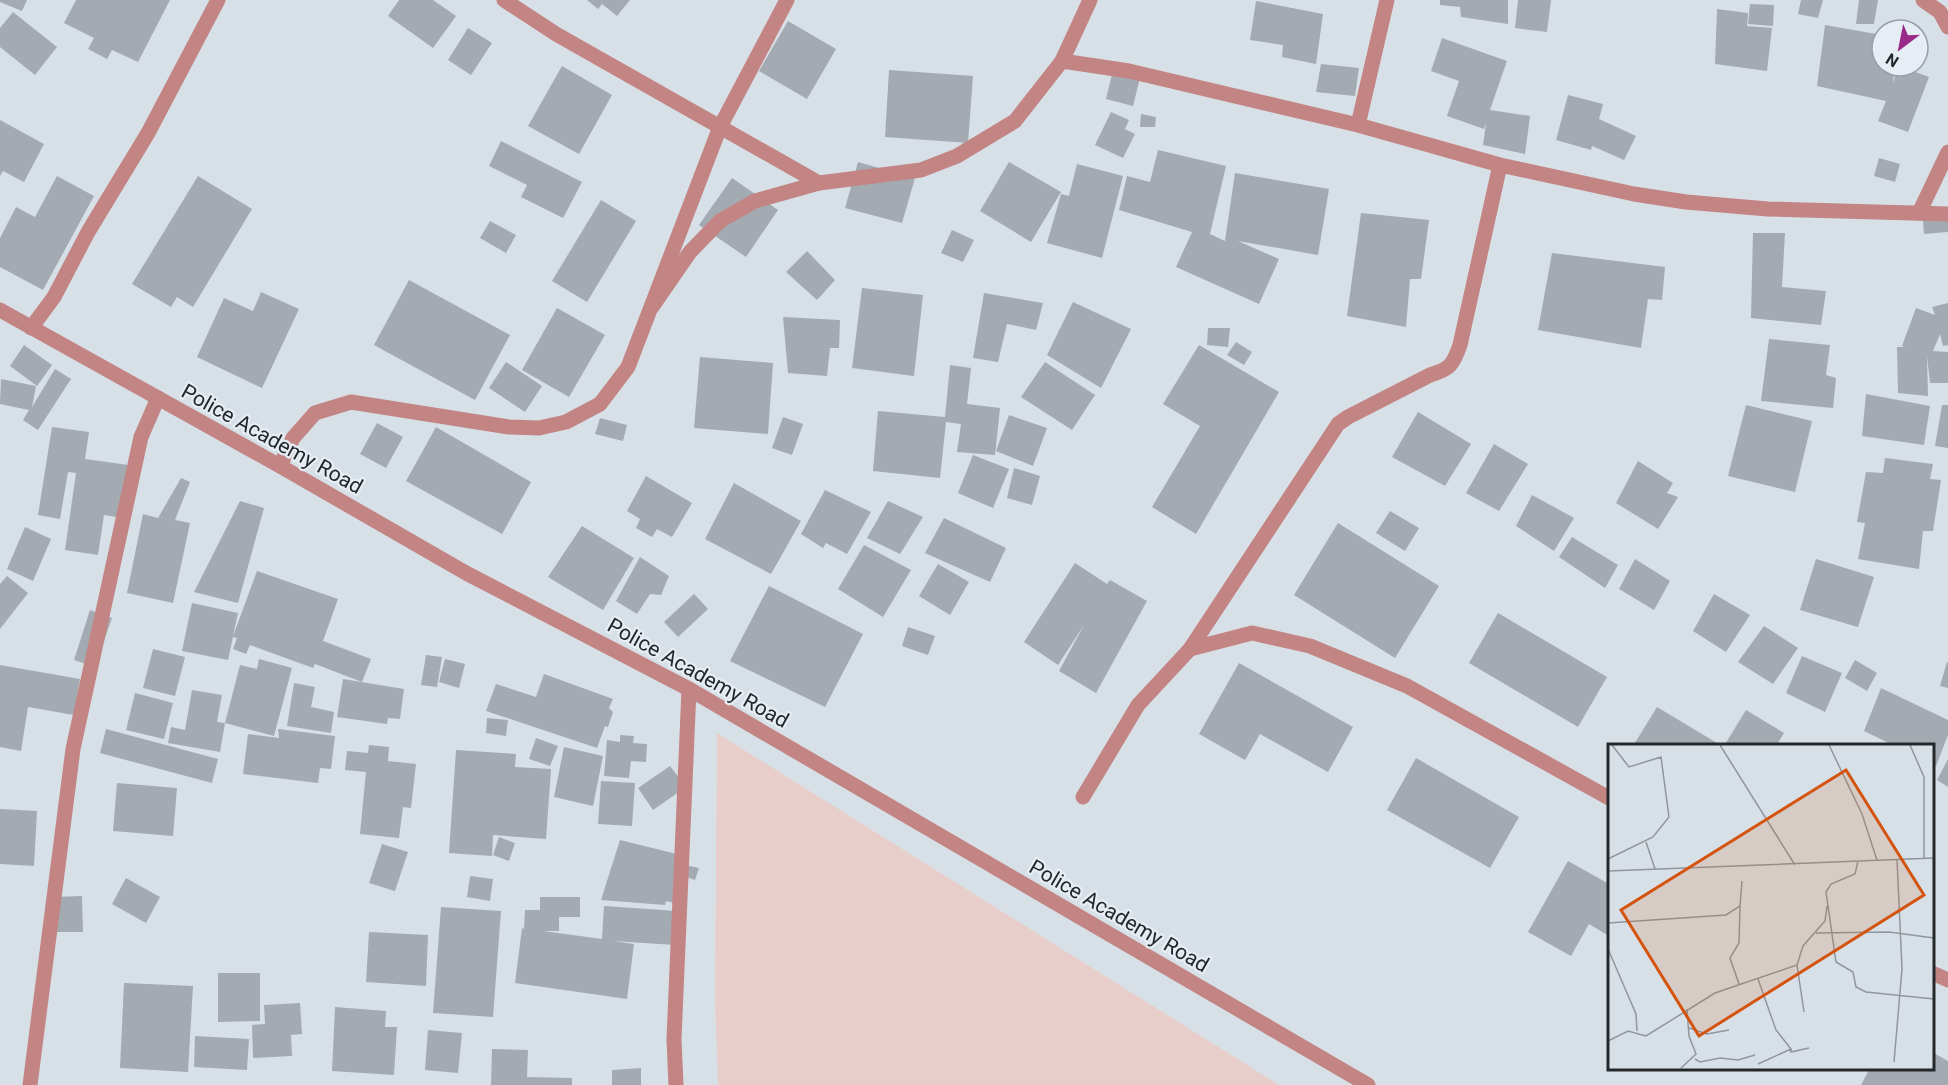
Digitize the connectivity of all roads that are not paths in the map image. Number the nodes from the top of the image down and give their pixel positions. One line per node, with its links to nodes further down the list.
1 (218, 0): 18 (street)
2 (504, 0): 10 (street)
3 (787, 0): 10 (street)
4 (1090, 0): 8 (street)
5 (1387, 0): 9 (street)
6 (1923, 0): 7 (street)
7 (1948, 27)
8 (1062, 61): 9 (street); 13 (street)
9 (1358, 125): 12 (street)
10 (720, 127): 13 (street); 16 (street)
11 (1948, 152): 14 (street)
12 (1500, 165): 14 (street); 21 (street)
13 (819, 183): 16 (street)
14 (1919, 213): 15 (street)
15 (1948, 214)
16 (652, 307): 20 (street)
17 (0, 310): 18 (street, Police Academy Road)
18 (31, 328): 19 (street, Police Academy Road)
19 (158, 399): 20 (street, Police Academy Road); 27 (street)
20 (280, 466): 22 (street, Police Academy Road)
21 (1190, 649): 23 (street); 24 (street)
22 (689, 689): 28 (street); 29 (street, Police Academy Road)
23 (1083, 797)
24 (1608, 797)
25 (1933, 974): 26 (street)
26 (1948, 981)
27 (30, 1085)
28 (676, 1085)
29 (1368, 1085)

